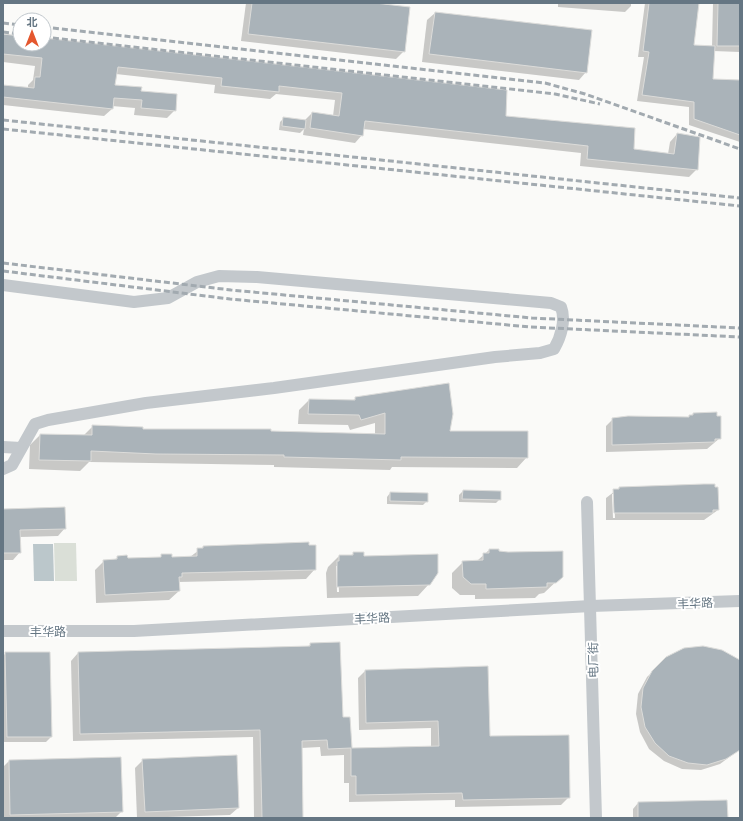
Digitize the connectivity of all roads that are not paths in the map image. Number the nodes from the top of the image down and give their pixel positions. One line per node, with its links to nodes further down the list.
1 (3, 285): 3 (street)
2 (3, 447): 3 (street)
3 (21, 448): 4 (street)
4 (3, 469)
5 (587, 502): 7 (street, 电厂街)
6 (740, 601): 7 (street, 丰华路)
7 (591, 606): 8 (street, 丰华路); 9 (street, 电厂街)
8 (3, 631)
9 (596, 818)

